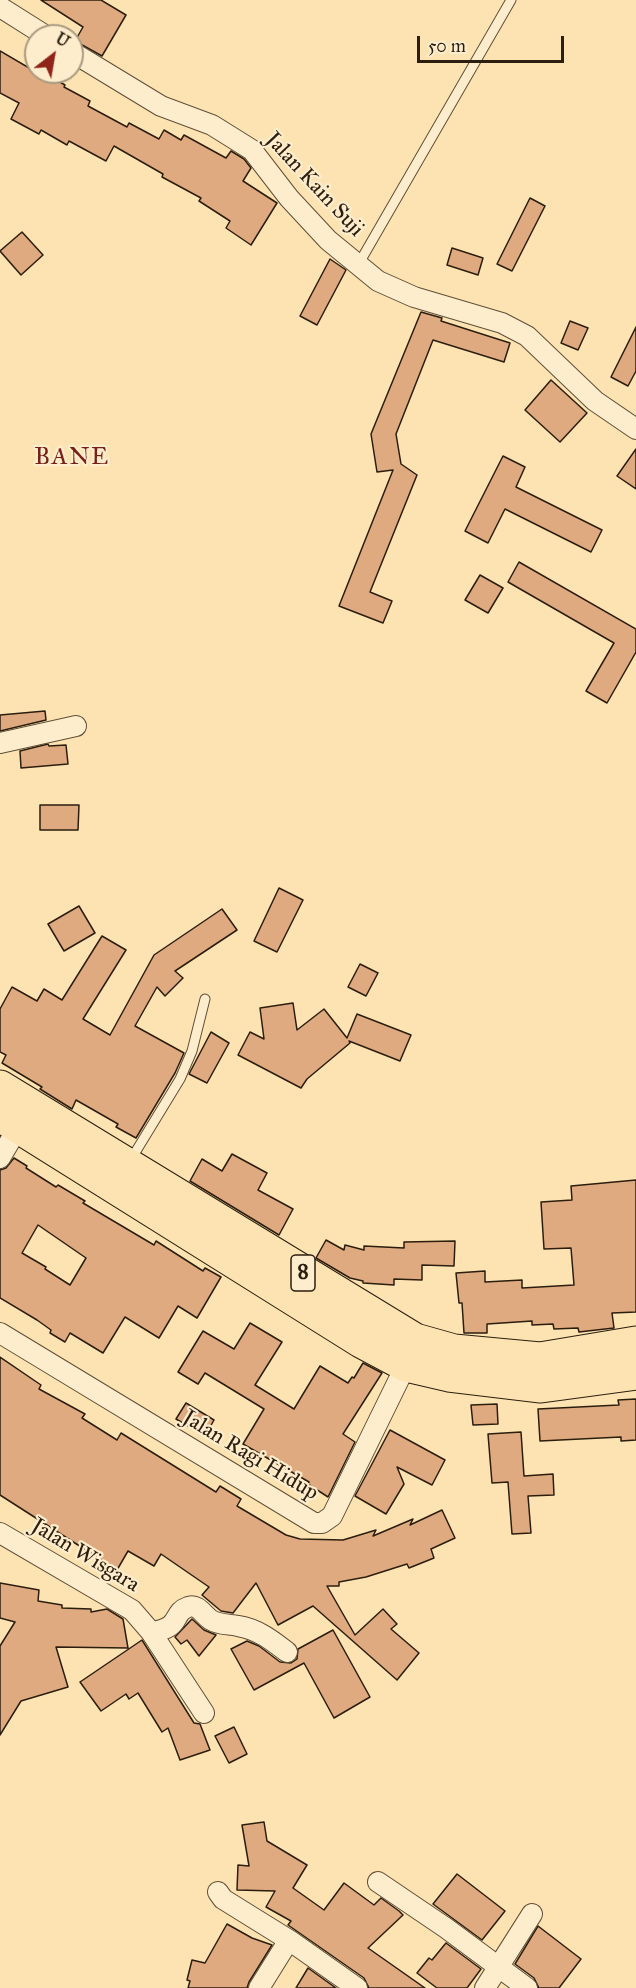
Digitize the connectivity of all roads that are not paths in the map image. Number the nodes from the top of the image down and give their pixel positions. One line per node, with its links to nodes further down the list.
1 (511, 0): 5 (lane)
2 (0, 7): 3 (street)
3 (27, 24)
4 (84, 59): 5 (street, Jalan Kain Suji)
5 (358, 265): 6 (street, Jalan Kain Suji)
6 (636, 429)
7 (76, 726): 8 (street)
8 (0, 743)
9 (205, 999): 13 (lane)
10 (0, 1087): 13 (highway, 8)
11 (9, 1120): 12 (street); 16 (highway, 8)
12 (0, 1158)
13 (128, 1165): 15 (highway, 8)
14 (0, 1333): 16 (street, Jalan Ragi Hidup)
15 (636, 1343)
16 (406, 1365): 17 (highway, 8)
17 (636, 1373)
18 (0, 1533): 19 (street, Jalan Wisgara)
19 (151, 1632): 20 (street); 21 (street, Jalan Wisgara)
20 (287, 1653)
21 (204, 1713)
22 (378, 1882): 26 (street)
23 (218, 1892): 25 (street)
24 (532, 1914): 26 (street)
25 (289, 1940): 27 (street); 28 (street)
26 (498, 1968): 29 (street); 30 (street)
27 (259, 1988)
28 (357, 1988)
29 (485, 1988)
30 (526, 1988)

